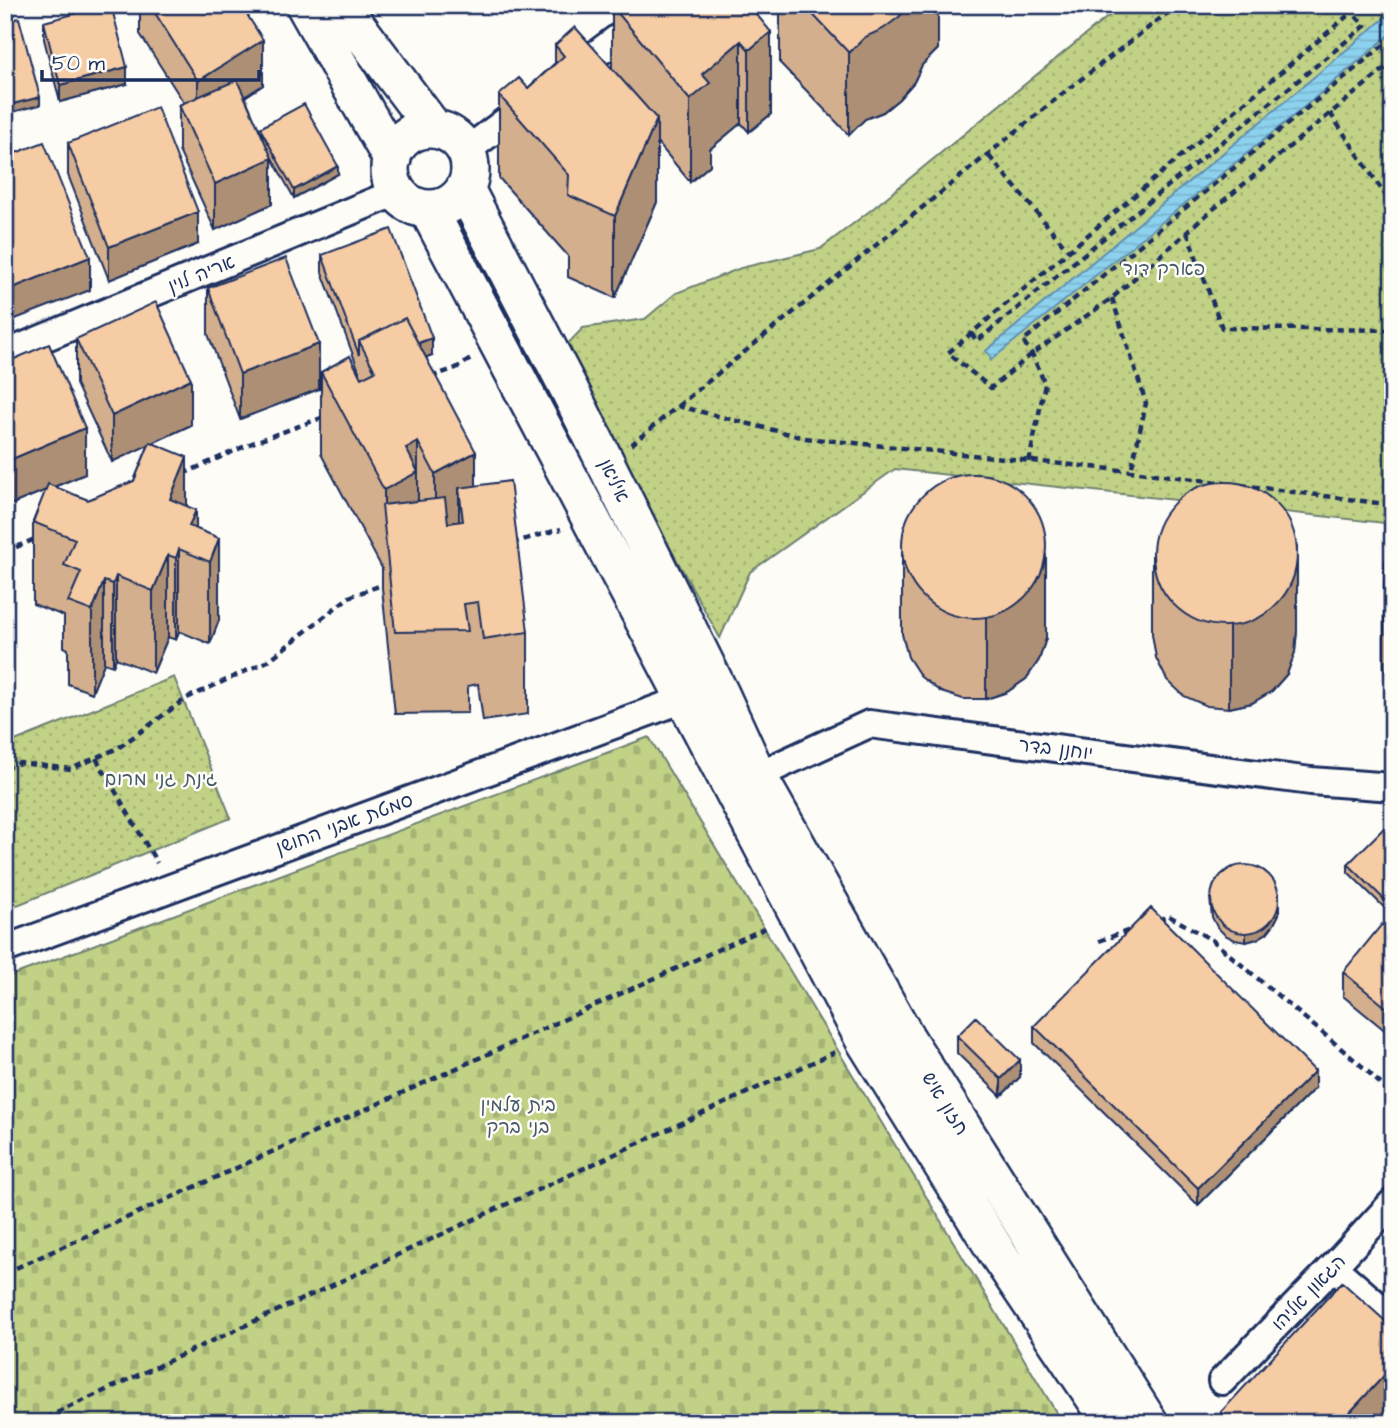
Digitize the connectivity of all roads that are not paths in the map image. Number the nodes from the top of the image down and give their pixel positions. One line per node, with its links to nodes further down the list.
1 (305, 5): 6 (street, איליאן)
2 (341, 5): 4 (street)
3 (662, 5): 5 (street)
4 (434, 129): 5 (street); 6 (street)
5 (466, 150): 7 (street)
6 (406, 186): 7 (street); 8 (street, אריה לוין); 9 (street, איליאן)
7 (465, 189): 10 (street, איליאן)
8 (5, 354)
9 (684, 699): 10 (street, איליאן); 12 (street, סמטת אבני החושן)
10 (744, 781): 11 (street, יוחנן בדר); 17 (street, חזון איש); 18 (street, חזון איש)
11 (1393, 787)
12 (5, 949)
13 (1393, 1202): 14 (street, הגאון אליהו)
14 (1334, 1267): 15 (street); 16 (street, הגאון אליהו)
15 (1393, 1319)
16 (1222, 1381)
17 (1112, 1423)
18 (1149, 1423)

